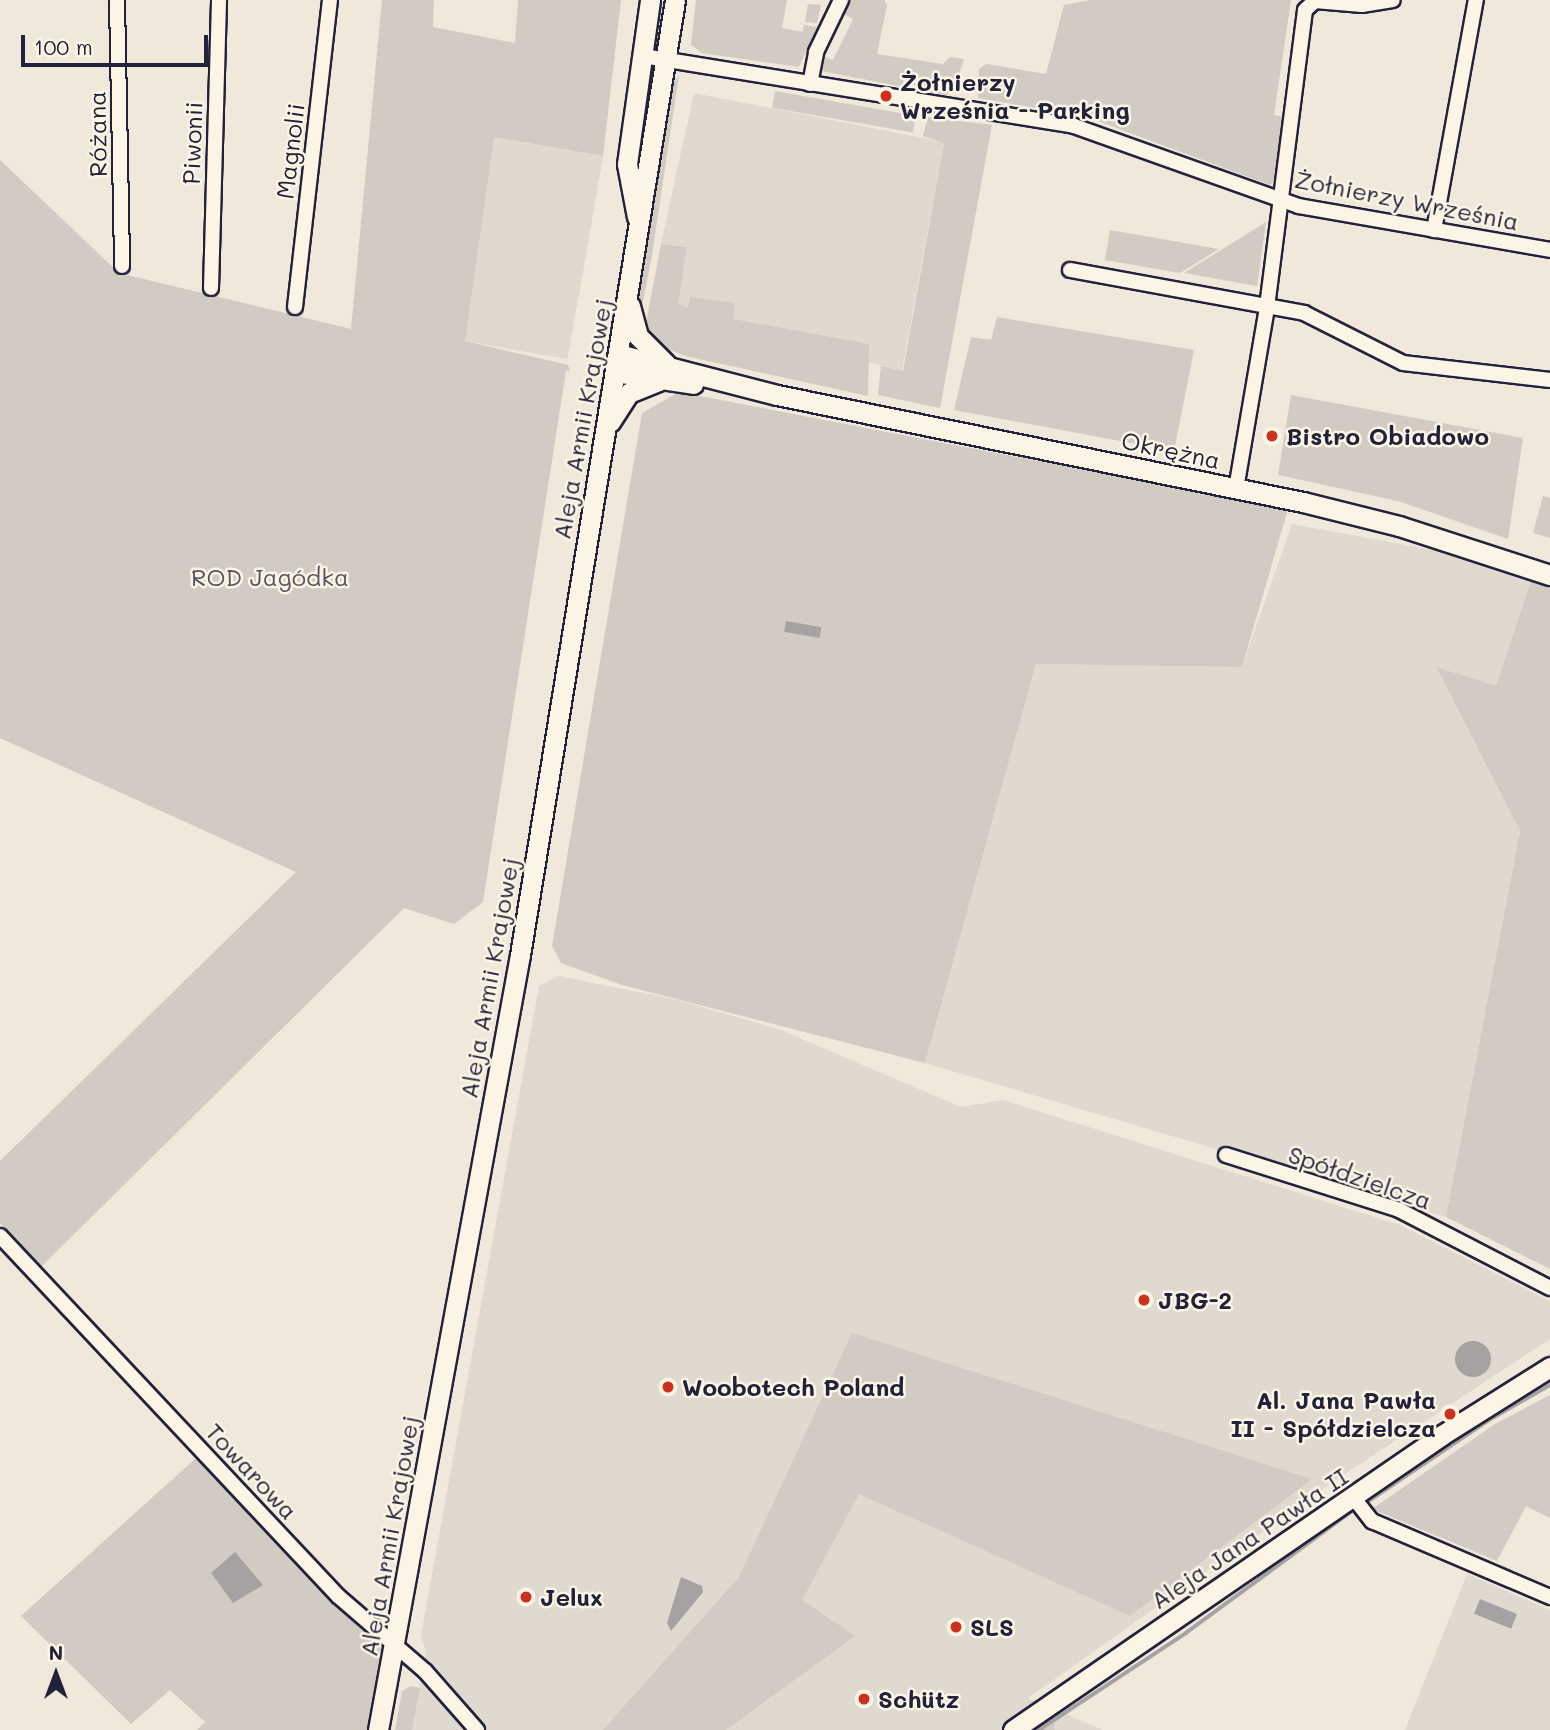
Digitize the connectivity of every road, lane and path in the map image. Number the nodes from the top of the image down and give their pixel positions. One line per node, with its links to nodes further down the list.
1 (117, 0): 16 (street, Różana)
2 (219, 0): 18 (street, Piwonii)
3 (330, 0): 20 (street, Magnolii)
4 (650, 0): 9 (street, Aleja Armii Krajowej)
5 (675, 0): 10 (street, Aleja Armii Krajowej)
6 (841, 0): 11 (street)
7 (1393, 0): 12 (street)
8 (1476, 0): 13 (street)
9 (643, 56): 10 (street, Żołnierzy Września); 14 (street, Aleja Armii Krajowej)
10 (667, 59): 11 (street, Żołnierzy Września); 14 (street, Aleja Armii Krajowej)
11 (810, 84): 12 (street, Żołnierzy Września)
12 (1282, 200): 13 (street, Żołnierzy Września); 21 (street)
13 (1434, 230): 15 (street, Żołnierzy Września)
14 (640, 233): 19 (street, Aleja Armii Krajowej)
15 (1550, 250)
16 (122, 266)
17 (1070, 270): 21 (street)
18 (211, 288)
19 (628, 294): 22 (street, Aleja Armii Krajowej); 23 (street)
20 (295, 307)
21 (1267, 307): 24 (street); 26 (street)
22 (617, 363): 23 (street, Okrężna); 25 (street, Aleja Armii Krajowej)
23 (669, 374): 25 (street); 26 (street, Okrężna)
24 (1550, 380)
25 (602, 443): 34 (street, Aleja Armii Krajowej)
26 (1236, 489): 27 (street, Okrężna)
27 (1550, 575)
28 (1226, 1155): 30 (street, Spółdzielcza)
29 (0, 1236): 34 (street, Towarowa)
30 (1550, 1288)
31 (1550, 1367): 32 (street, Aleja Jana Pawła II)
32 (1353, 1497): 33 (street); 37 (street, Aleja Jana Pawła II)
33 (1550, 1597)
34 (395, 1644): 35 (street, Aleja Armii Krajowej); 36 (street, Towarowa)
35 (378, 1730)
36 (477, 1730)
37 (1013, 1730)

